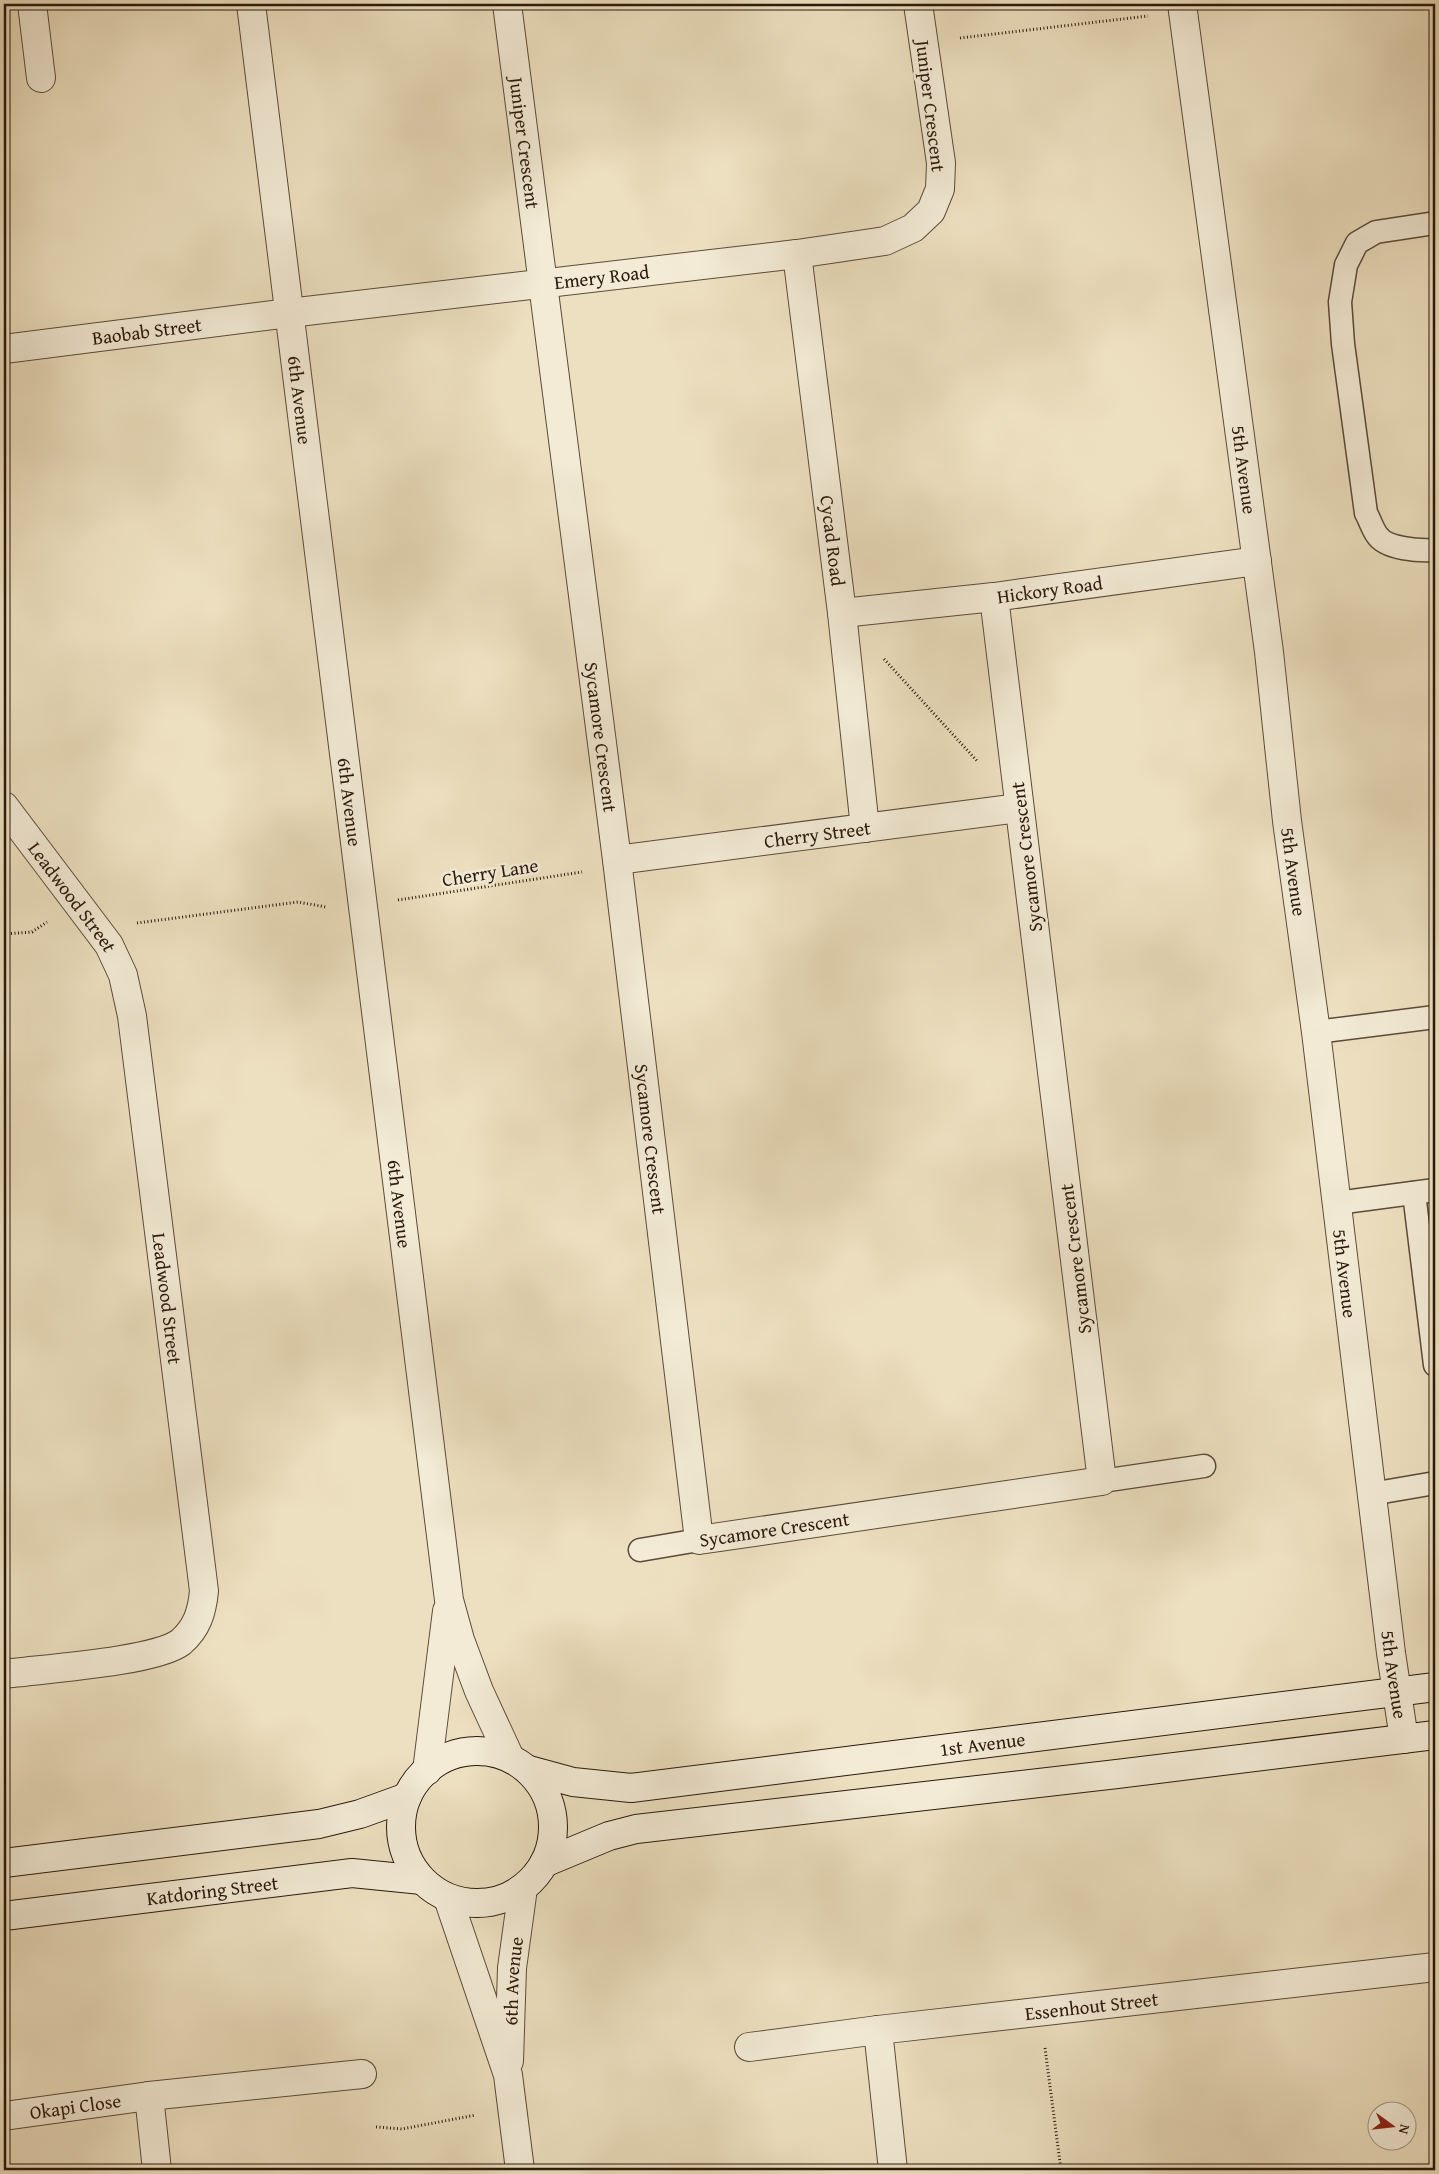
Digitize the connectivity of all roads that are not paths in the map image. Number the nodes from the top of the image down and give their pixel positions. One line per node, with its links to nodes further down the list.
1 (32, 4): 6 (street)
2 (251, 4): 11 (street, 6th Avenue)
3 (507, 4): 10 (street, Juniper Crescent)
4 (918, 4): 8 (street, Juniper Crescent)
5 (1182, 4): 14 (street, 5th Avenue)
6 (41, 78)
7 (1435, 223): 13 (lane)
8 (912, 228): 9 (street, Emery Road)
9 (797, 254): 10 (street, Emery Road); 16 (street, Cycad Road)
10 (543, 283): 11 (street, Emery Road); 20 (street, Sycamore Crescent)
11 (289, 312): 12 (street, Baobab Street); 32 (street, 6th Avenue)
12 (4, 349)
13 (1435, 550)
14 (1257, 561): 15 (street, Hickory Road); 22 (street, 5th Avenue)
15 (994, 596): 16 (street, Hickory Road); 18 (street, Sycamore Crescent)
16 (842, 612): 19 (street, Cycad Road)
17 (4, 806): 33 (street, Leadwood Street)
18 (1019, 808): 19 (street, Cherry Street); 27 (street, Sycamore Crescent)
19 (864, 828): 20 (street, Cherry Street)
20 (617, 860): 30 (street, Sycamore Crescent)
21 (1435, 1017): 22 (lane)
22 (1316, 1032): 24 (street, 5th Avenue)
23 (1425, 1192): 24 (lane); 25 (lane)
24 (1337, 1203): 29 (street, 5th Avenue)
25 (1435, 1365)
26 (1204, 1466): 27 (lane)
27 (1102, 1482): 30 (street, Sycamore Crescent)
28 (1435, 1483): 29 (lane)
29 (1371, 1494): 35 (street, 5th Avenue)
30 (699, 1540): 31 (lane)
31 (640, 1550)
32 (449, 1600): 38 (street, 6th Avenue); 39 (street, 6th Avenue)
33 (4, 1674)
34 (1435, 1687): 35 (street, 1st Avenue)
35 (1398, 1692): 37 (street, 5th Avenue); 38 (street, 1st Avenue)
36 (1435, 1735): 37 (street)
37 (1404, 1739): 42 (street)
38 (519, 1764): 39 (street); 42 (street)
39 (426, 1771): 40 (street)
40 (407, 1797): 41 (street); 43 (street)
41 (4, 1863)
42 (544, 1863): 44 (street)
43 (422, 1880): 45 (street); 46 (street, Katdoring Street)
44 (523, 1888): 45 (street); 51 (street, 6th Avenue)
45 (448, 1898): 51 (street, 6th Avenue)
46 (4, 1916)
47 (1435, 1967): 48 (street, Essenhout Street)
48 (878, 2030): 49 (street, Essenhout Street); 56 (street)
49 (749, 2047)
50 (362, 2074): 52 (street, Okapi Close)
51 (508, 2075): 55 (street, 6th Avenue)
52 (149, 2096): 53 (street, Okapi Close); 54 (street)
53 (4, 2116)
54 (157, 2170)
55 (520, 2170)
56 (893, 2170)

